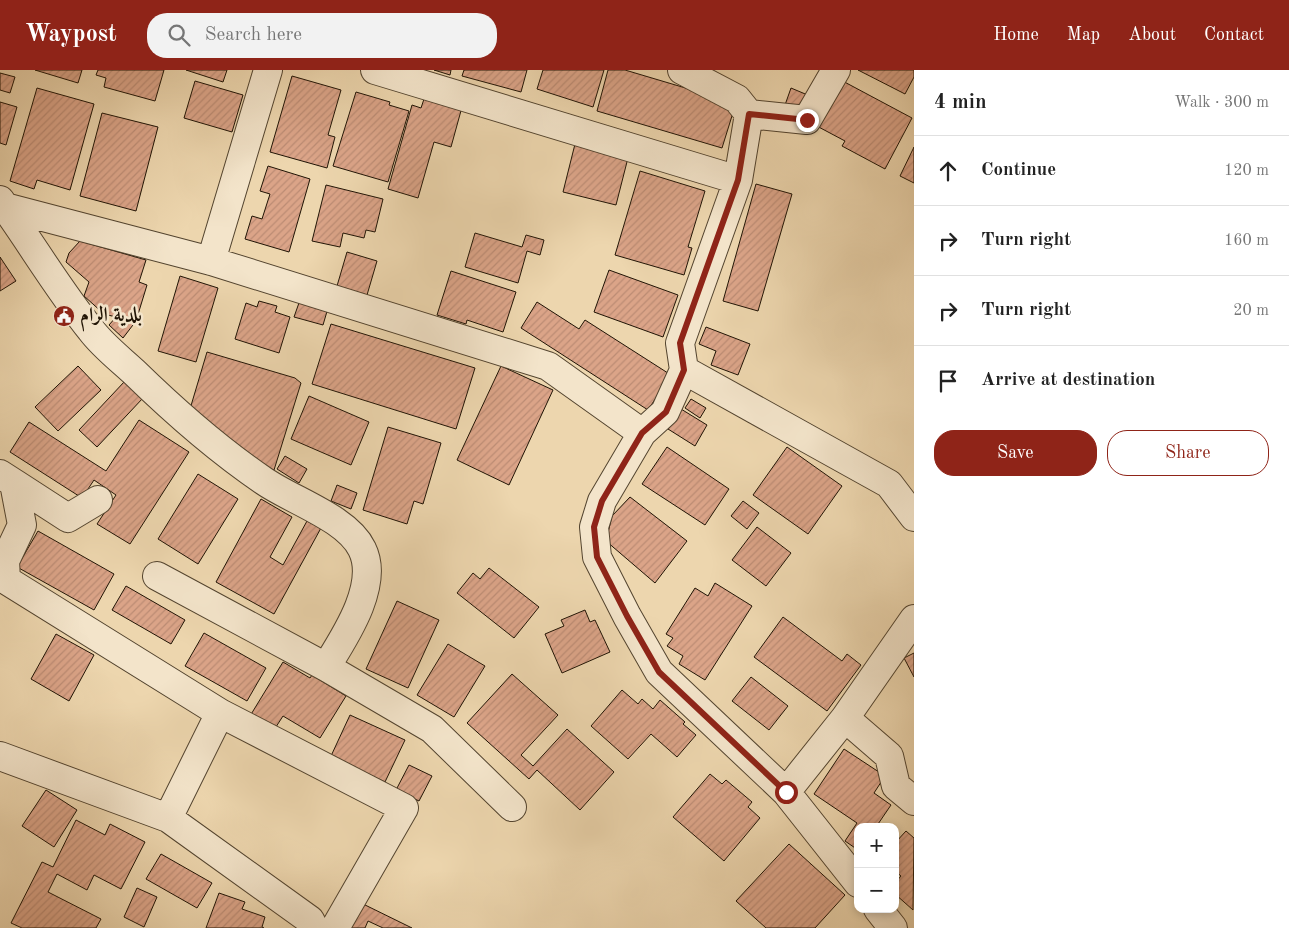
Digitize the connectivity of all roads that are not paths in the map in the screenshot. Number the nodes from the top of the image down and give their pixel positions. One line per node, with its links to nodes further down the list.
1 (268, 70): 8 (street)
2 (376, 70): 6 (street)
3 (682, 70): 5 (street)
4 (836, 70): 5 (street)
5 (749, 114): 6 (street)
6 (738, 180): 9 (street)
7 (2, 204): 8 (street); 17 (street)
8 (211, 261): 10 (street)
9 (684, 370): 10 (street); 13 (street)
10 (642, 433): 21 (street)
11 (7, 479): 12 (street); 15 (street)
12 (98, 500)
13 (914, 517)
14 (157, 576): 17 (street)
15 (3, 580): 18 (street)
16 (914, 619): 19 (street)
17 (326, 667): 23 (street)
18 (220, 713): 24 (street); 28 (street)
19 (845, 718): 21 (street); 22 (street)
20 (0, 756): 24 (street)
21 (786, 792): 25 (street)
22 (914, 801)
23 (512, 807)
24 (168, 818): 27 (street)
25 (854, 878)
26 (881, 913): 29 (street)
27 (314, 928)
28 (335, 928)
29 (893, 928)

